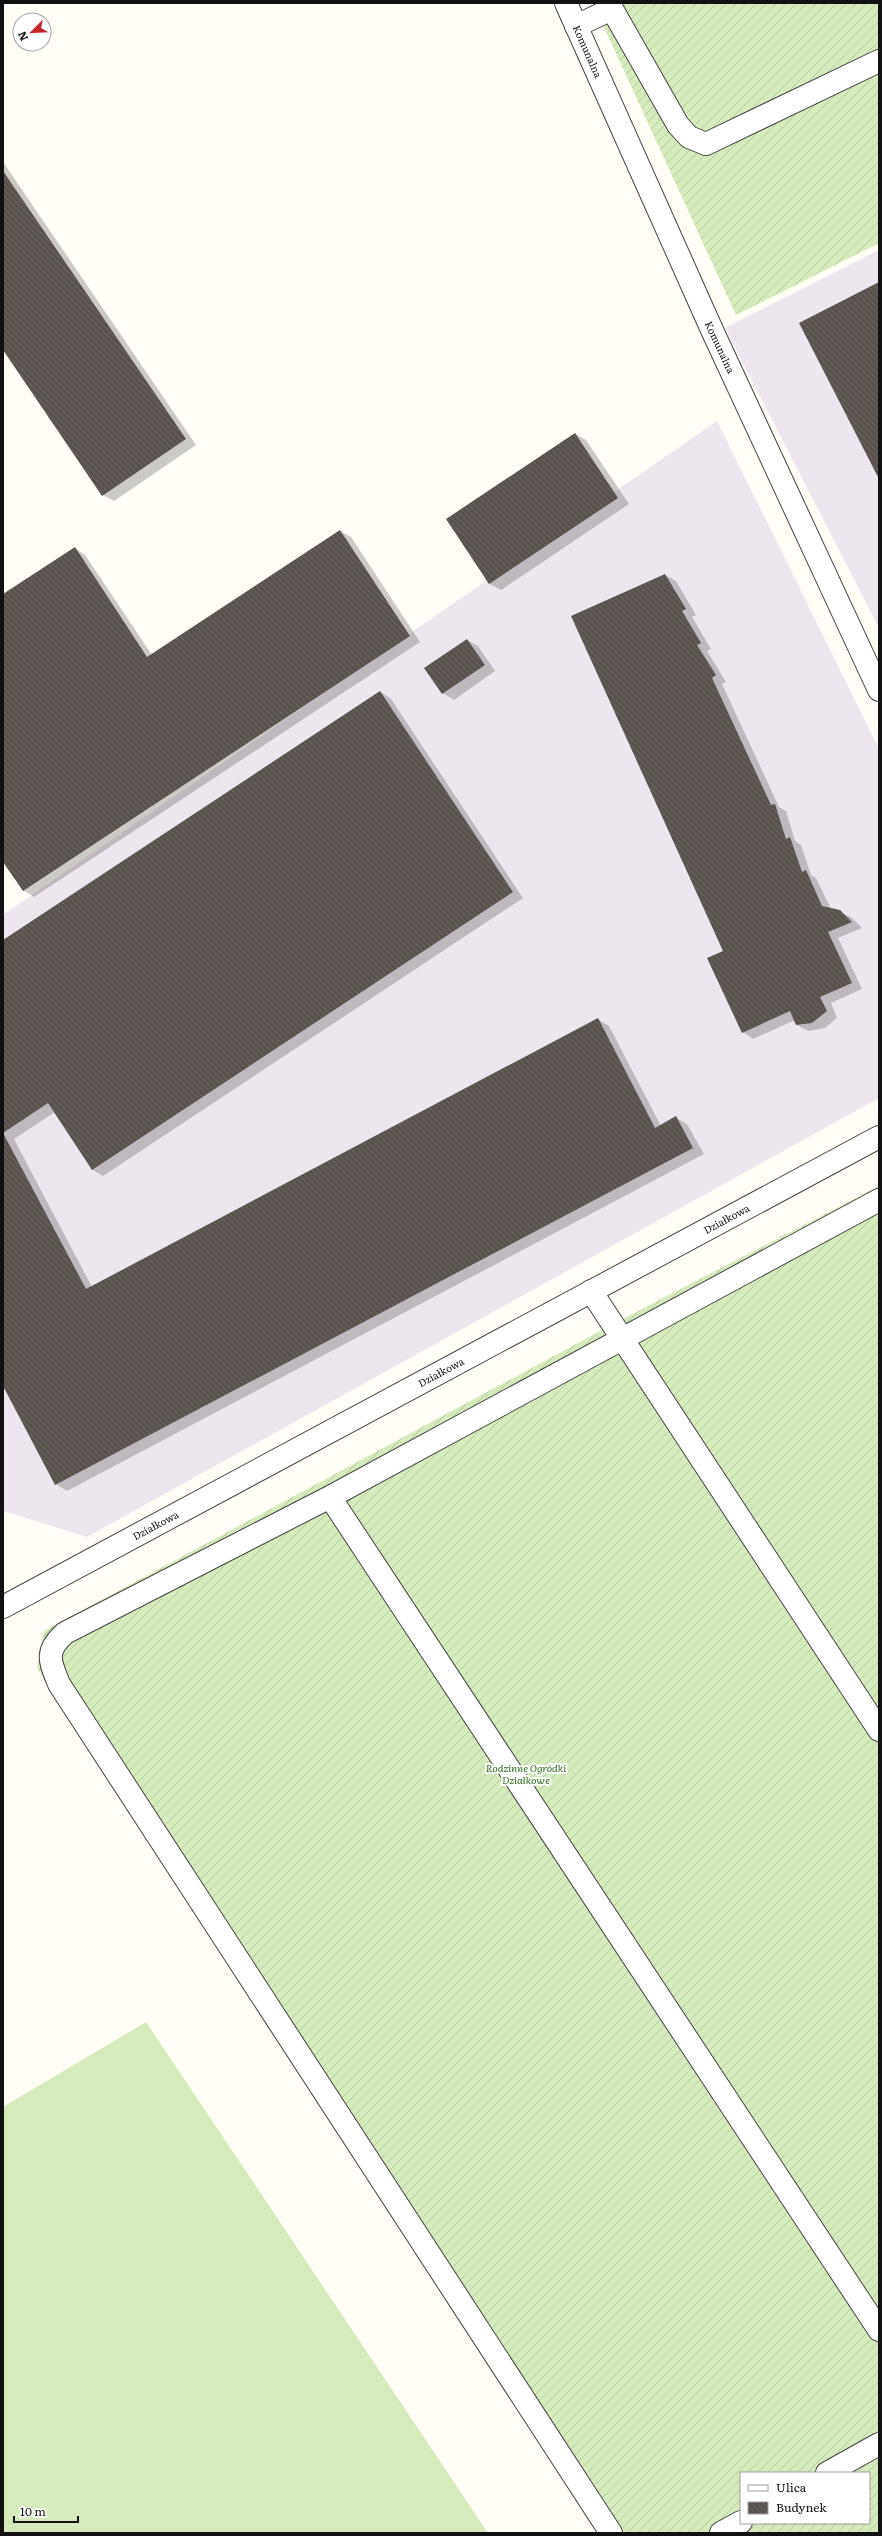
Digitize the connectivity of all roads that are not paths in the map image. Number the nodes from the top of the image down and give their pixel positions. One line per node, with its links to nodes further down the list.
1 (566, 3): 3 (street, Komunalna)
2 (611, 6): 3 (street); 4 (street)
3 (576, 26): 5 (street, Komunalna)
4 (879, 61)
5 (879, 690)
6 (879, 1137): 8 (street, Działkowa)
7 (879, 1200): 9 (street)
8 (591, 1291): 9 (street); 11 (street, Działkowa)
9 (622, 1338): 10 (street); 12 (street)
10 (330, 1497): 13 (street); 17 (street)
11 (5, 1601)
12 (879, 1730)
13 (879, 2330)
14 (879, 2444): 15 (street)
15 (829, 2472)
16 (740, 2523): 18 (street)
17 (611, 2533)
18 (721, 2533)

